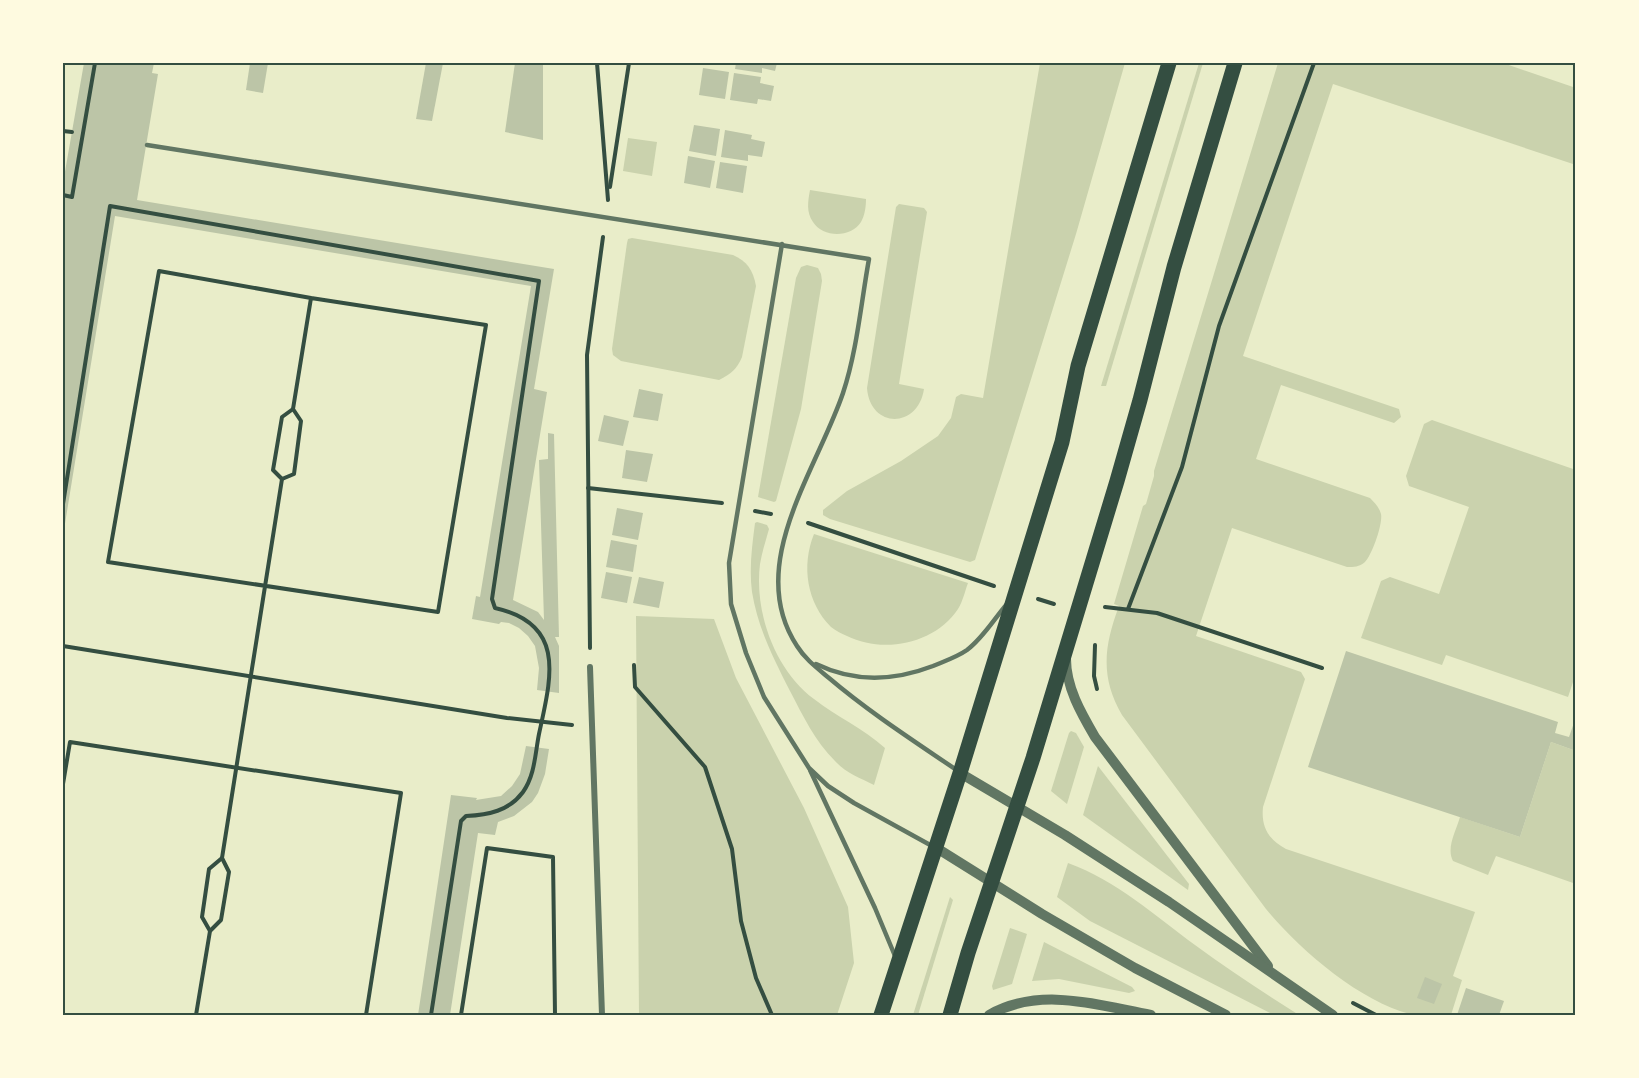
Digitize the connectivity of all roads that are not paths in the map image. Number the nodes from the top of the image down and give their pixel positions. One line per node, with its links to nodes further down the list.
1 (1169, 63): 5 (main road)
2 (1235, 63): 6 (main road)
3 (147, 145): 4 (lane)
4 (782, 244): 7 (lane); 9 (lane)
5 (1016, 592): 7 (lane); 10 (main road)
6 (1066, 650): 11 (main road); 15 (street)
7 (808, 660): 10 (lane)
8 (590, 667): 16 (street)
9 (809, 768): 12 (lane); 14 (lane)
10 (960, 772): 11 (street); 12 (main road)
11 (1016, 807): 13 (main road); 15 (street)
12 (935, 848): 13 (street); 14 (main road)
13 (992, 882): 18 (main road); 21 (street)
14 (897, 961): 17 (main road)
15 (1275, 976): 22 (street)
16 (602, 1015)
17 (881, 1015)
18 (950, 1015)
19 (989, 1015): 20 (street)
20 (1151, 1015)
21 (1227, 1015)
22 (1333, 1015)

